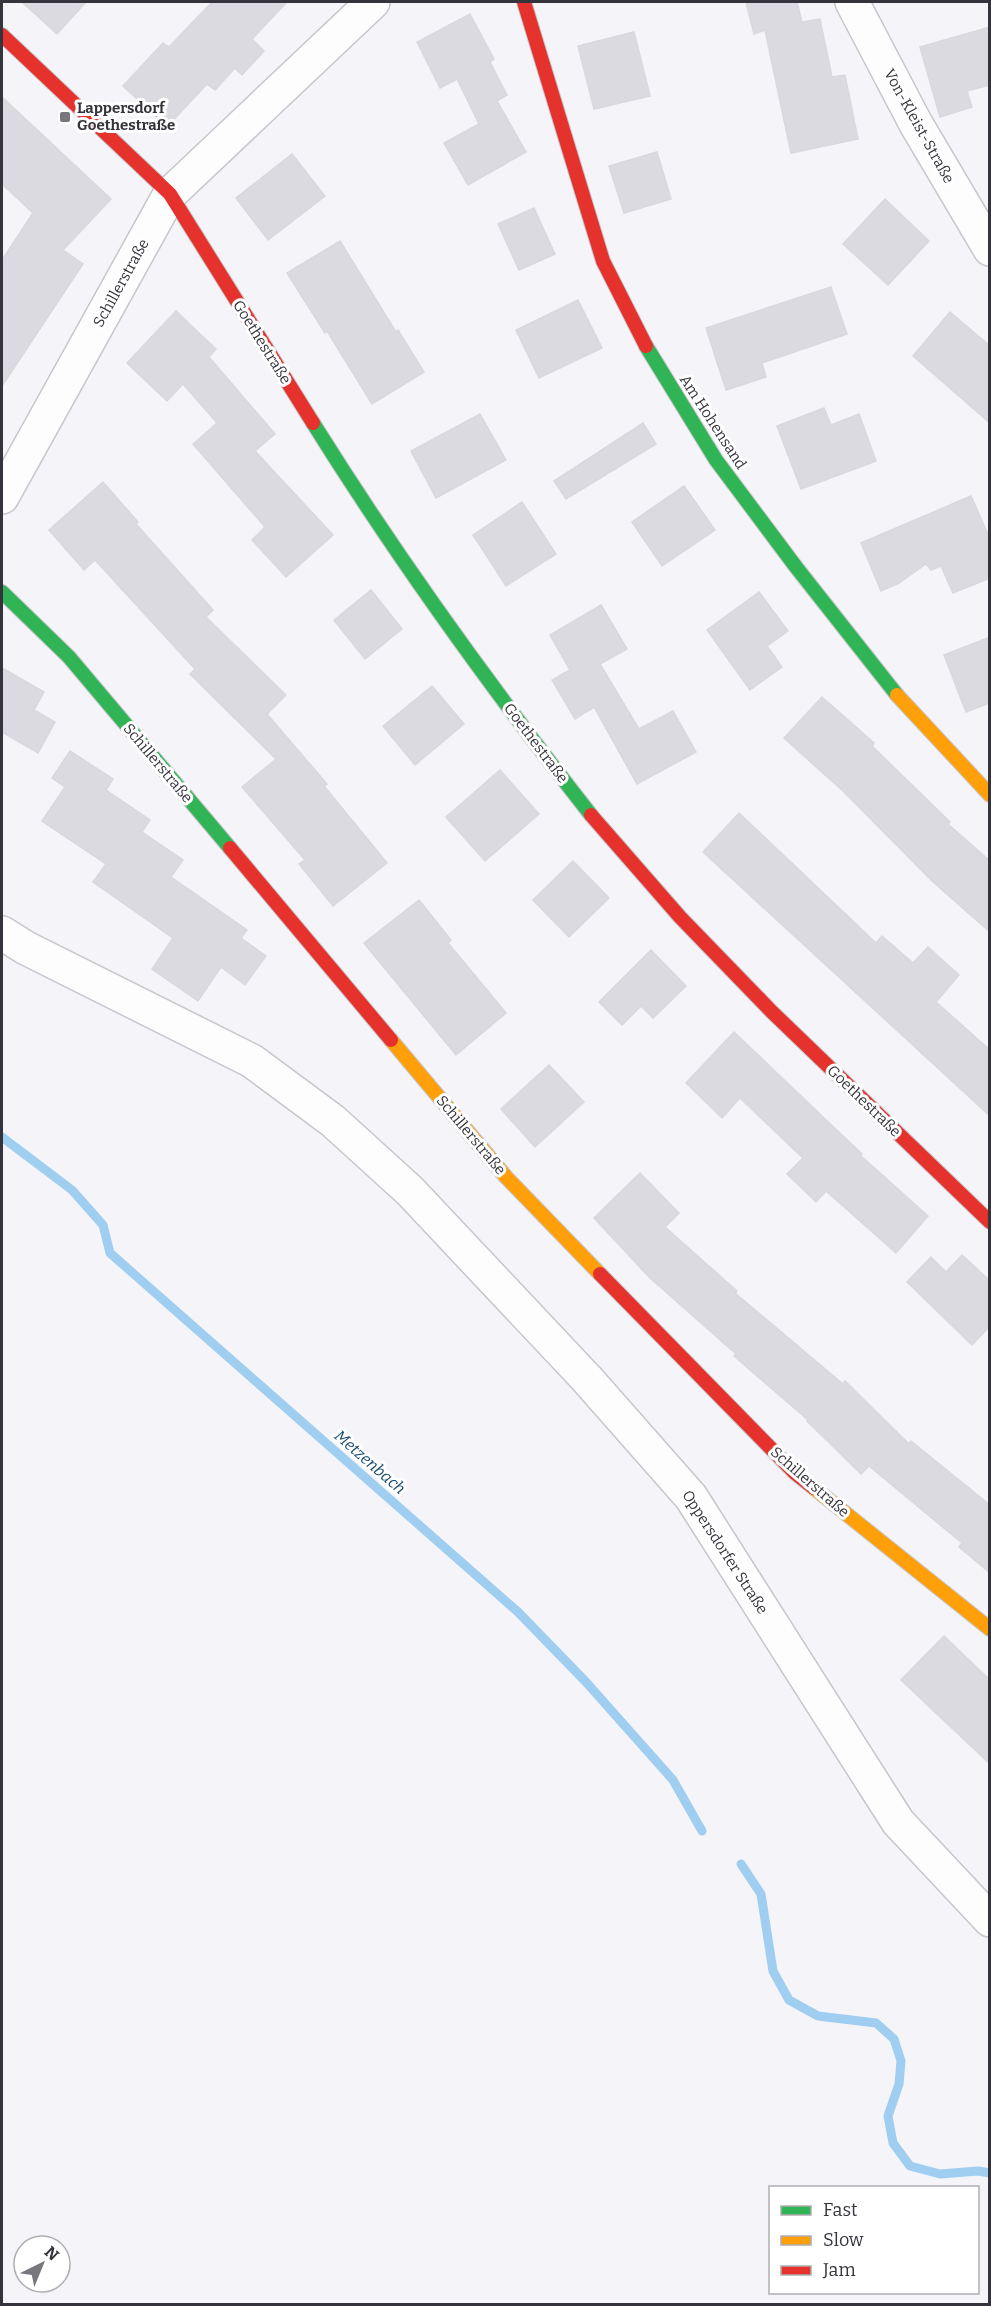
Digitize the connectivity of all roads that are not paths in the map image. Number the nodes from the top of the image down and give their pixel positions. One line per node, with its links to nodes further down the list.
1 (373, 2): 5 (street)
2 (524, 2): 9 (street, Am Hohensand)
3 (852, 2): 6 (street, Von-Kleist-Straße)
4 (2, 35): 5 (street, Goethestraße)
5 (170, 194): 7 (street, Schillerstraße); 11 (street, Goethestraße)
6 (990, 249)
7 (2, 497)
8 (2, 592): 12 (street, Schillerstraße)
9 (990, 795)
10 (14, 941): 13 (street, Oppersdorfer Straße)
11 (990, 1222)
12 (990, 1629)
13 (990, 1920)

